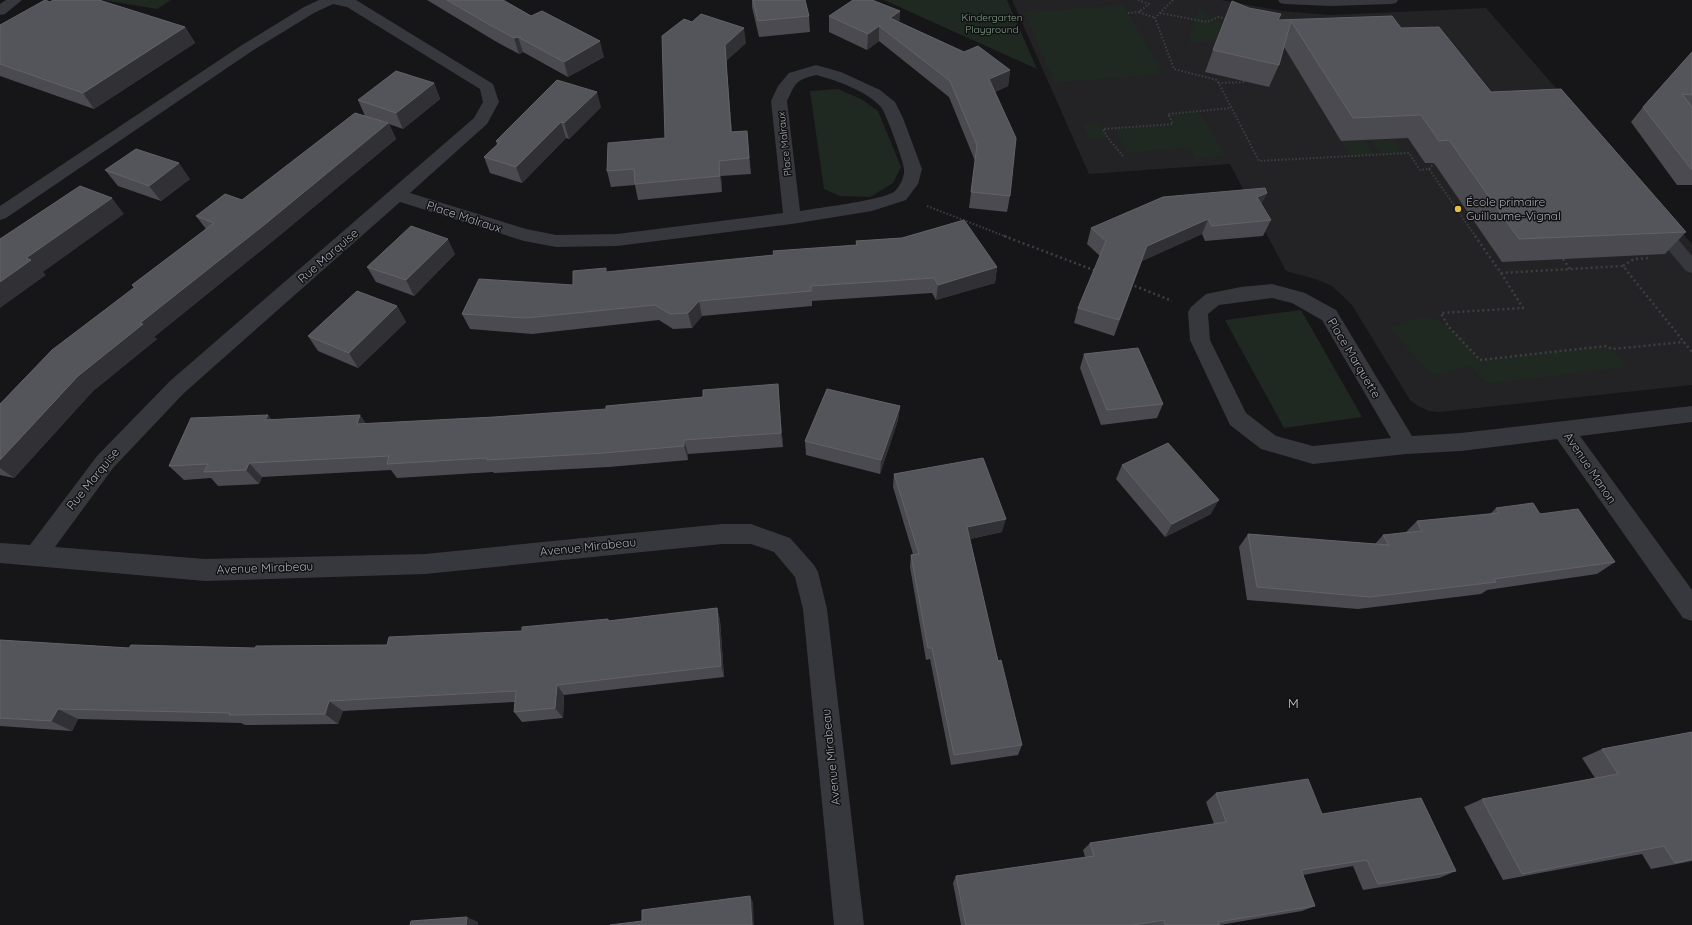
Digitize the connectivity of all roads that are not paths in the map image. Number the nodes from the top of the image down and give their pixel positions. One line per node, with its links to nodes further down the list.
1 (15, 0): 5 (street)
2 (332, 0): 6 (street, Rue Marquise); 7 (street, Rue Marquise)
3 (1285, 0): 4 (street)
4 (1391, 0)
5 (0, 11)
6 (398, 195): 9 (street, Place Malraux); 15 (street, Rue Marquise)
7 (0, 214)
8 (1647, 214): 10 (lane)
9 (792, 218): 9 (street, Place Malraux)
10 (1692, 267)
11 (1692, 414): 12 (street, Avenue Manon)
12 (1563, 430): 13 (street, Place Marquette); 16 (street, Avenue Manon)
13 (1406, 445): 13 (street, Place Marquette)
14 (0, 553): 15 (street, Avenue Mirabeau)
15 (36, 555): 17 (street, Avenue Mirabeau)
16 (1692, 610)
17 (849, 925)

